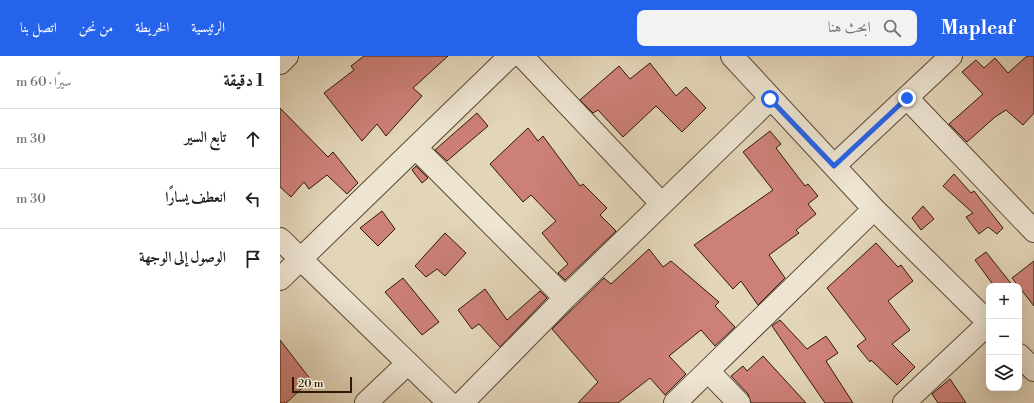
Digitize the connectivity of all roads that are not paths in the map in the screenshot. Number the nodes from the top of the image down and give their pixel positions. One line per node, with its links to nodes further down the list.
1 (287, 56): 6 (street)
2 (510, 56): 9 (street)
3 (522, 56): 11 (street)
4 (951, 56): 7 (street)
5 (736, 58): 8 (street)
6 (280, 63)
7 (907, 98): 10 (street); 13 (street)
8 (770, 99): 10 (street); 11 (street)
9 (416, 148): 15 (street); 17 (street)
10 (834, 166): 12 (street)
11 (661, 203): 17 (street)
12 (874, 209): 18 (street); 23 (street)
13 (1034, 230)
14 (280, 239): 15 (street)
15 (300, 260): 16 (street); 21 (street)
16 (280, 279)
17 (565, 298): 26 (street)
18 (986, 320)
19 (986, 326): 29 (street)
20 (1020, 355): 22 (street)
21 (408, 364): 24 (street); 25 (street)
22 (1034, 370)
23 (708, 371): 27 (street); 28 (street)
24 (366, 403)
25 (449, 403)
26 (462, 403)
27 (675, 403)
28 (739, 403)
29 (904, 403)

